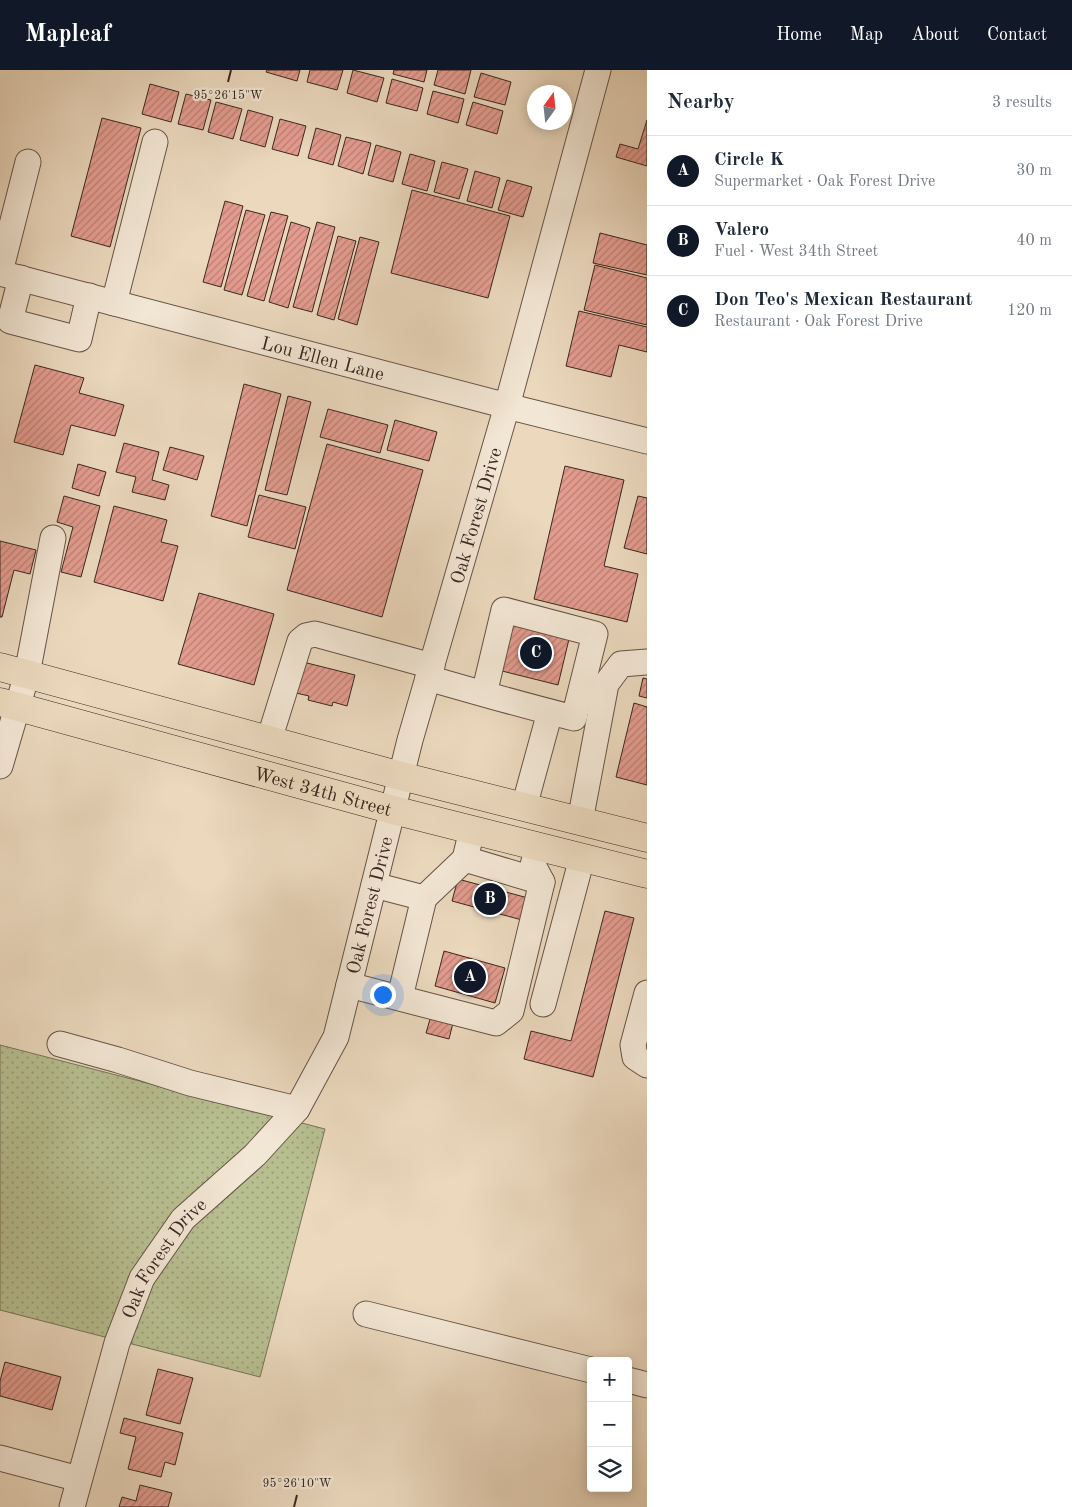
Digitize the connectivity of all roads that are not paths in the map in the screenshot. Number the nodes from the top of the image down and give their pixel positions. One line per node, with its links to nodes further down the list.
1 (598, 70): 8 (street, Oak Forest Drive)
2 (155, 142): 6 (street)
3 (28, 162): 4 (street)
4 (7, 274): 5 (street, Lou Ellen Lane); 7 (street)
5 (89, 296): 6 (street, Lou Ellen Lane); 7 (street)
6 (114, 303): 8 (street, Lou Ellen Lane)
7 (5, 320)
8 (507, 406): 9 (street, Lou Ellen Lane); 13 (street, Oak Forest Drive)
9 (647, 440)
10 (54, 538): 14 (street)
11 (647, 662): 23 (street)
12 (0, 667): 14 (main road, West 34th Street)
13 (430, 672): 15 (street); 18 (street); 20 (street, Oak Forest Drive)
14 (27, 674): 16 (street); 18 (main road, West 34th Street)
15 (484, 694): 17 (street); 17 (street)
16 (9, 705): 19 (street); 22 (main road, West 34th Street)
17 (550, 712): 21 (street)
18 (269, 740): 20 (main road, West 34th Street)
19 (0, 765)
20 (401, 776): 21 (main road, West 34th Street); 22 (street, Oak Forest Drive)
21 (524, 807): 23 (main road, West 34th Street)
22 (393, 810): 24 (main road, West 34th Street); 31 (street, Oak Forest Drive)
23 (580, 821): 25 (main road, West 34th Street)
24 (472, 830): 26 (main road, West 34th Street); 28 (street)
25 (647, 838)
26 (538, 847): 27 (main road, West 34th Street); 30 (street)
27 (582, 858): 29 (main road, West 34th Street); 36 (street)
28 (465, 859): 30 (street); 32 (street)
29 (647, 874)
30 (542, 882): 35 (street)
31 (374, 885): 32 (street); 33 (street, Oak Forest Drive)
32 (424, 898): 35 (street)
33 (349, 984): 35 (street); 39 (street, Oak Forest Drive)
34 (647, 993): 38 (street)
35 (400, 997)
36 (543, 1004)
37 (60, 1044): 39 (street)
38 (647, 1065)
39 (297, 1109): 45 (street, Oak Forest Drive)
40 (366, 1314): 41 (street)
41 (587, 1369)
42 (632, 1381): 43 (street)
43 (647, 1385)
44 (0, 1458): 45 (street)
45 (79, 1479): 46 (street, Oak Forest Drive)
46 (72, 1507)

